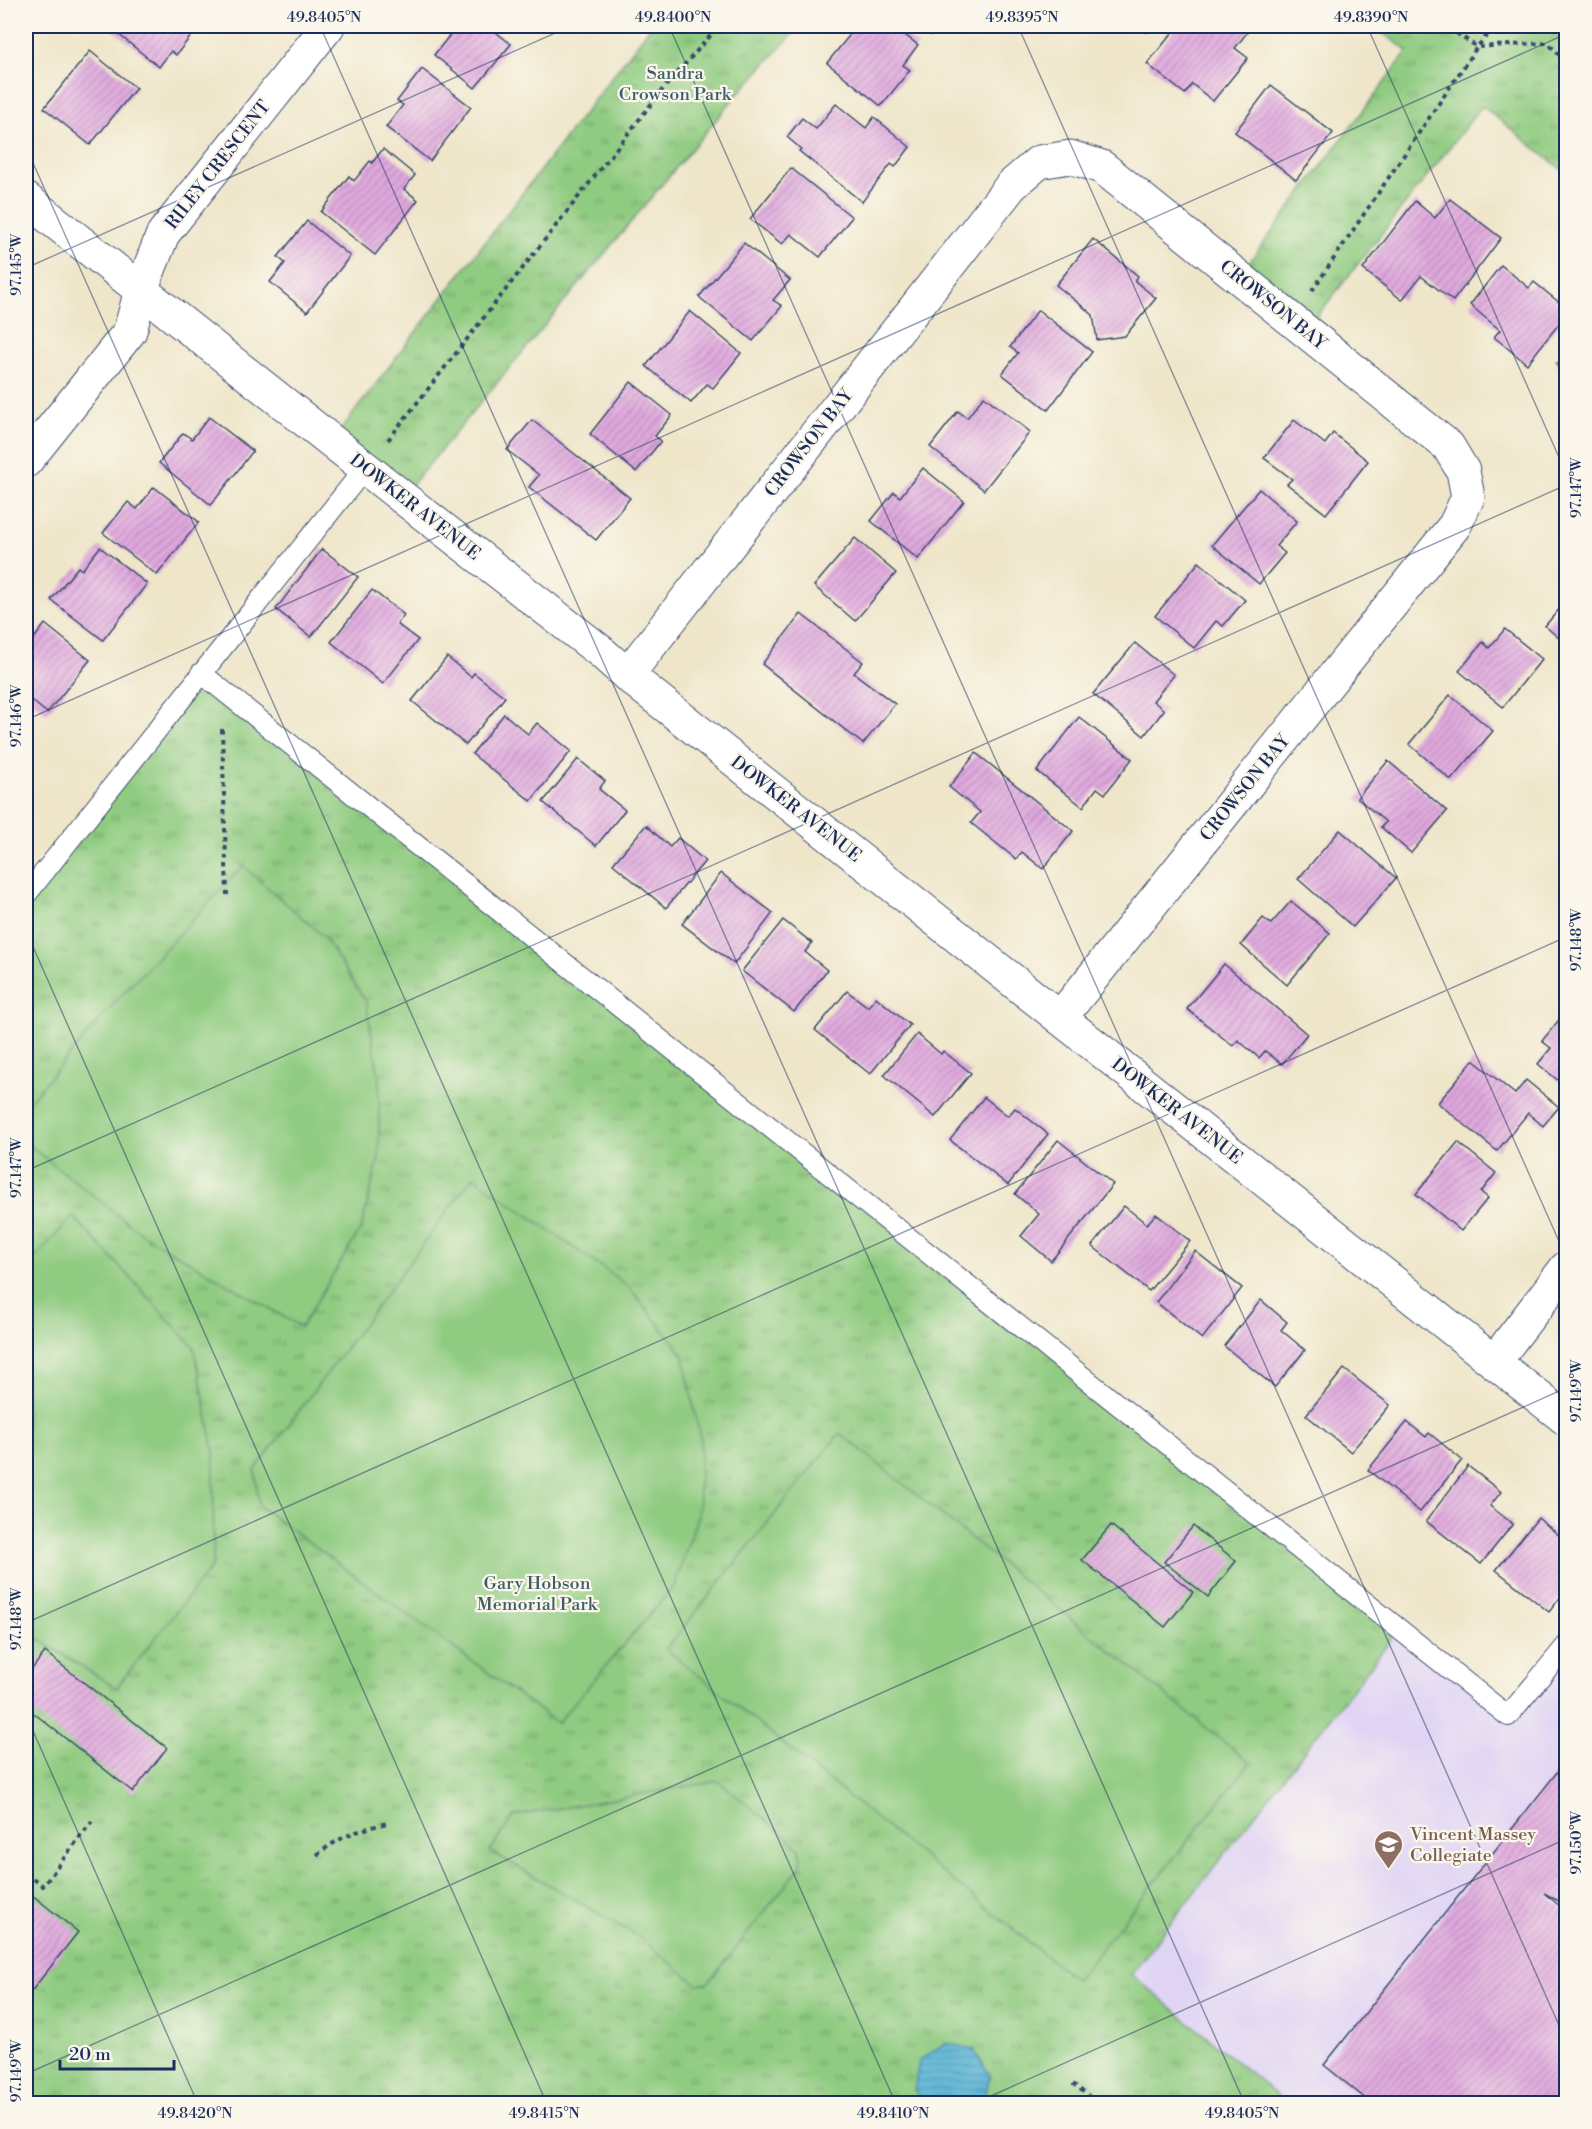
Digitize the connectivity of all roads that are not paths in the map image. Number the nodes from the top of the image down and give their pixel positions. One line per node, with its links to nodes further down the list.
1 (328, 26): 3 (street, RILEY CRESCENT)
2 (26, 199): 3 (street, DOWKER AVENUE)
3 (141, 290): 4 (street, RILEY CRESCENT); 5 (street, DOWKER AVENUE)
4 (26, 461)
5 (365, 468): 6 (lane); 7 (street, DOWKER AVENUE)
6 (201, 673): 8 (lane); 13 (lane)
7 (627, 675): 9 (street, DOWKER AVENUE); 9 (street, CROWSON BAY)
8 (26, 895)
9 (1060, 1018): 11 (street, DOWKER AVENUE)
10 (1566, 1268): 11 (street)
11 (1494, 1362): 12 (street, DOWKER AVENUE)
12 (1566, 1419)
13 (1566, 1646)

